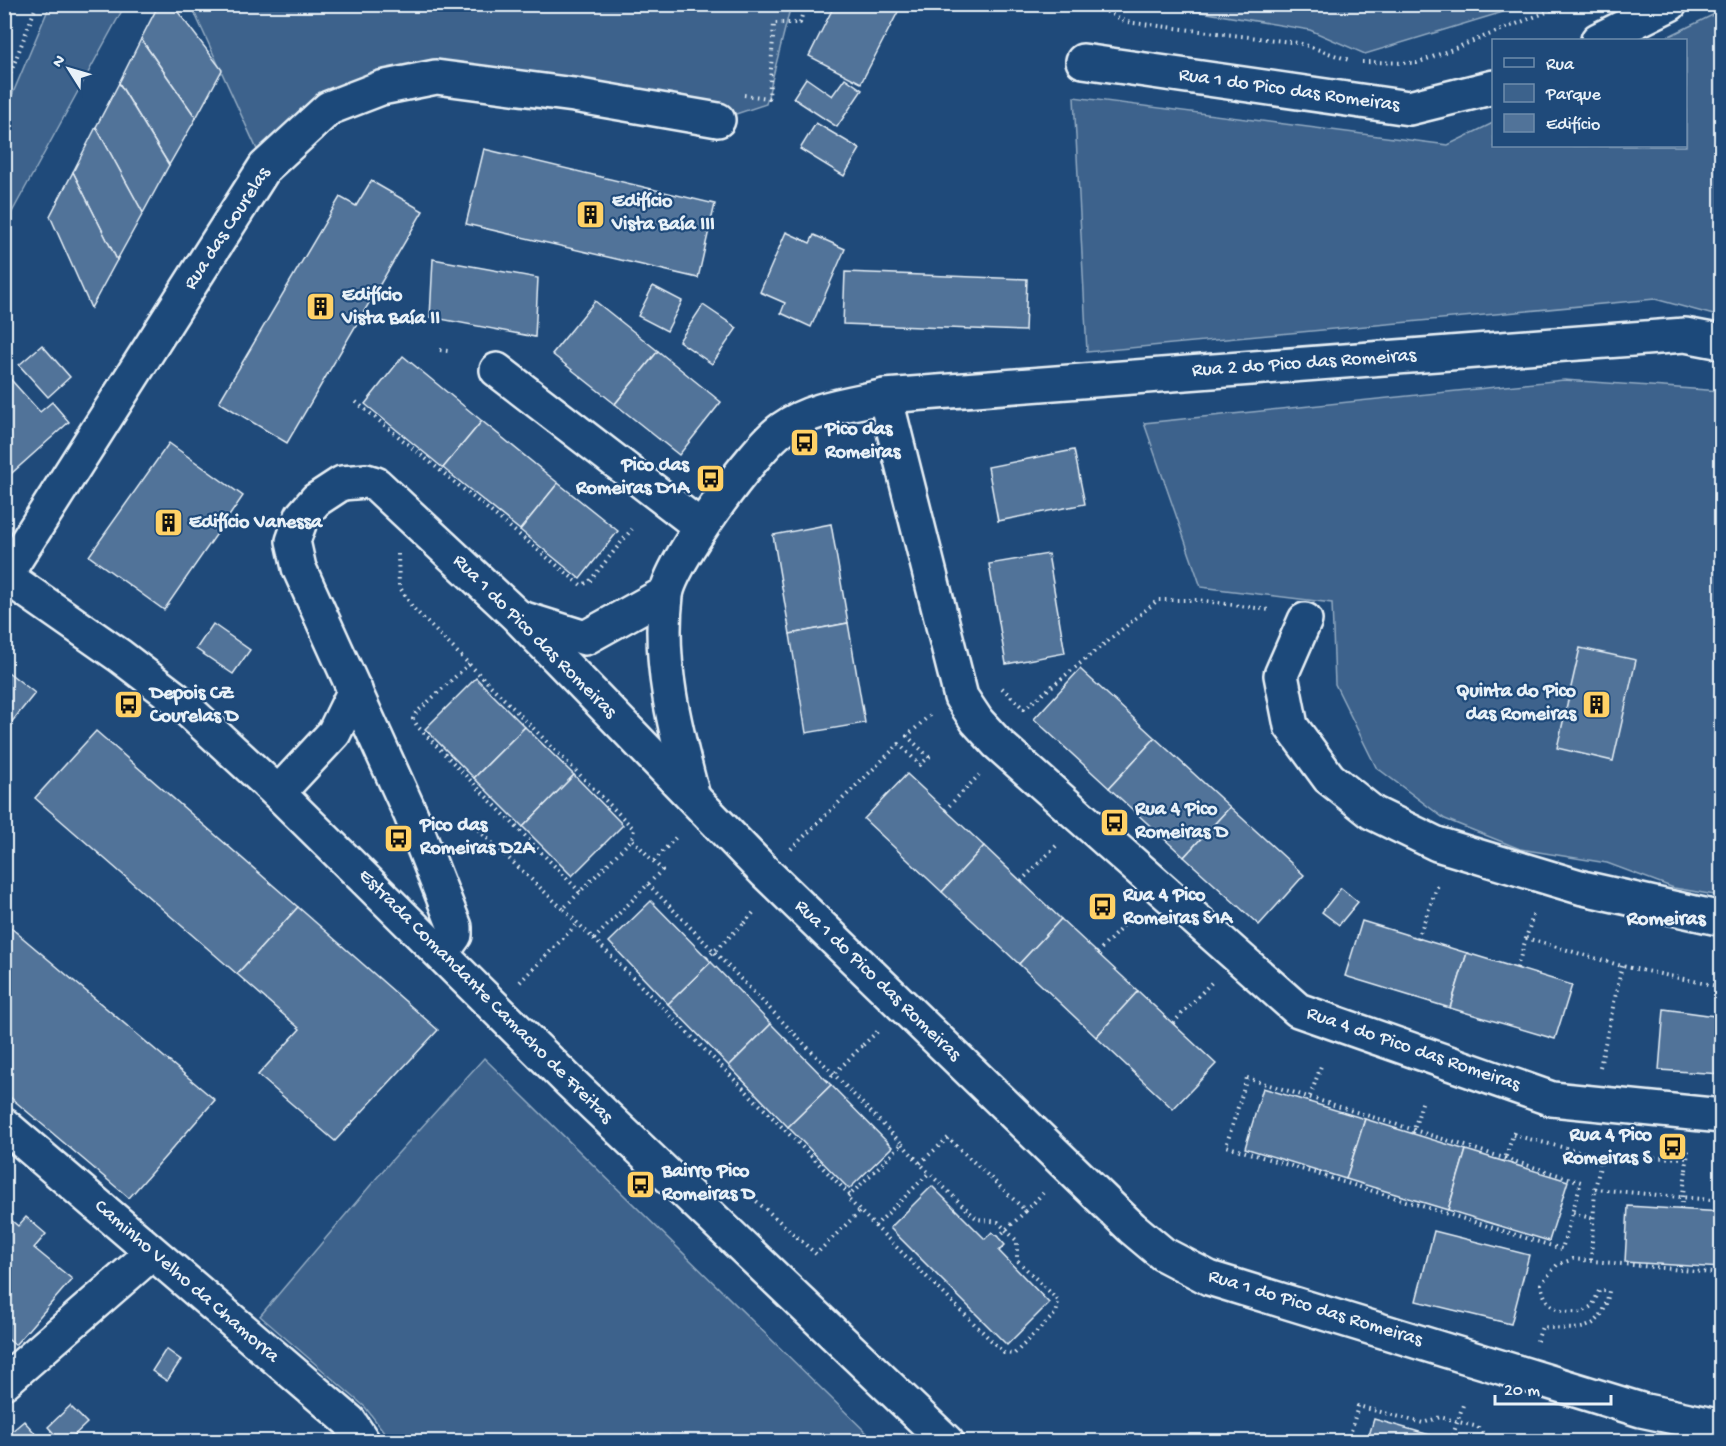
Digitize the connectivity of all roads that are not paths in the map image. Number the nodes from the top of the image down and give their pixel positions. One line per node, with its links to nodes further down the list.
1 (1670, 4): 2 (street)
2 (1600, 39)
3 (1083, 61): 4 (street, Rua 1 do Pico das Romeiras)
4 (1492, 87)
5 (718, 120): 10 (street, Rua das Courelas)
6 (1722, 342): 8 (street, Rua 2 do Pico das Romeiras)
7 (497, 370): 9 (street)
8 (885, 396): 9 (street, Rua 2 do Pico das Romeiras); 19 (street, Rua 4 do Pico das Romeiras)
9 (701, 527): 11 (street, Rua 2 do Pico das Romeiras)
10 (5, 576): 15 (street, Estrada Comandante Camacho de Freitas)
11 (666, 593): 12 (street); 16 (street)
12 (517, 616): 14 (street, Rua 1 do Pico das Romeiras); 16 (street, Rua 1 do Pico das Romeiras)
13 (1305, 620): 17 (street)
14 (355, 690): 15 (street); 18 (street, Rua 1 do Pico das Romeiras)
15 (278, 793): 18 (street, Estrada Comandante Camacho de Freitas)
16 (693, 797): 23 (street, Rua 1 do Pico das Romeiras)
17 (1722, 919)
18 (442, 953): 25 (street, Estrada Comandante Camacho de Freitas)
19 (1722, 1116)
20 (4, 1125): 21 (street, Caminho Velho da Chamorra)
21 (152, 1253): 22 (street); 24 (street, Caminho Velho da Chamorra)
22 (4, 1382)
23 (1722, 1427)
24 (363, 1442)
25 (947, 1442)

